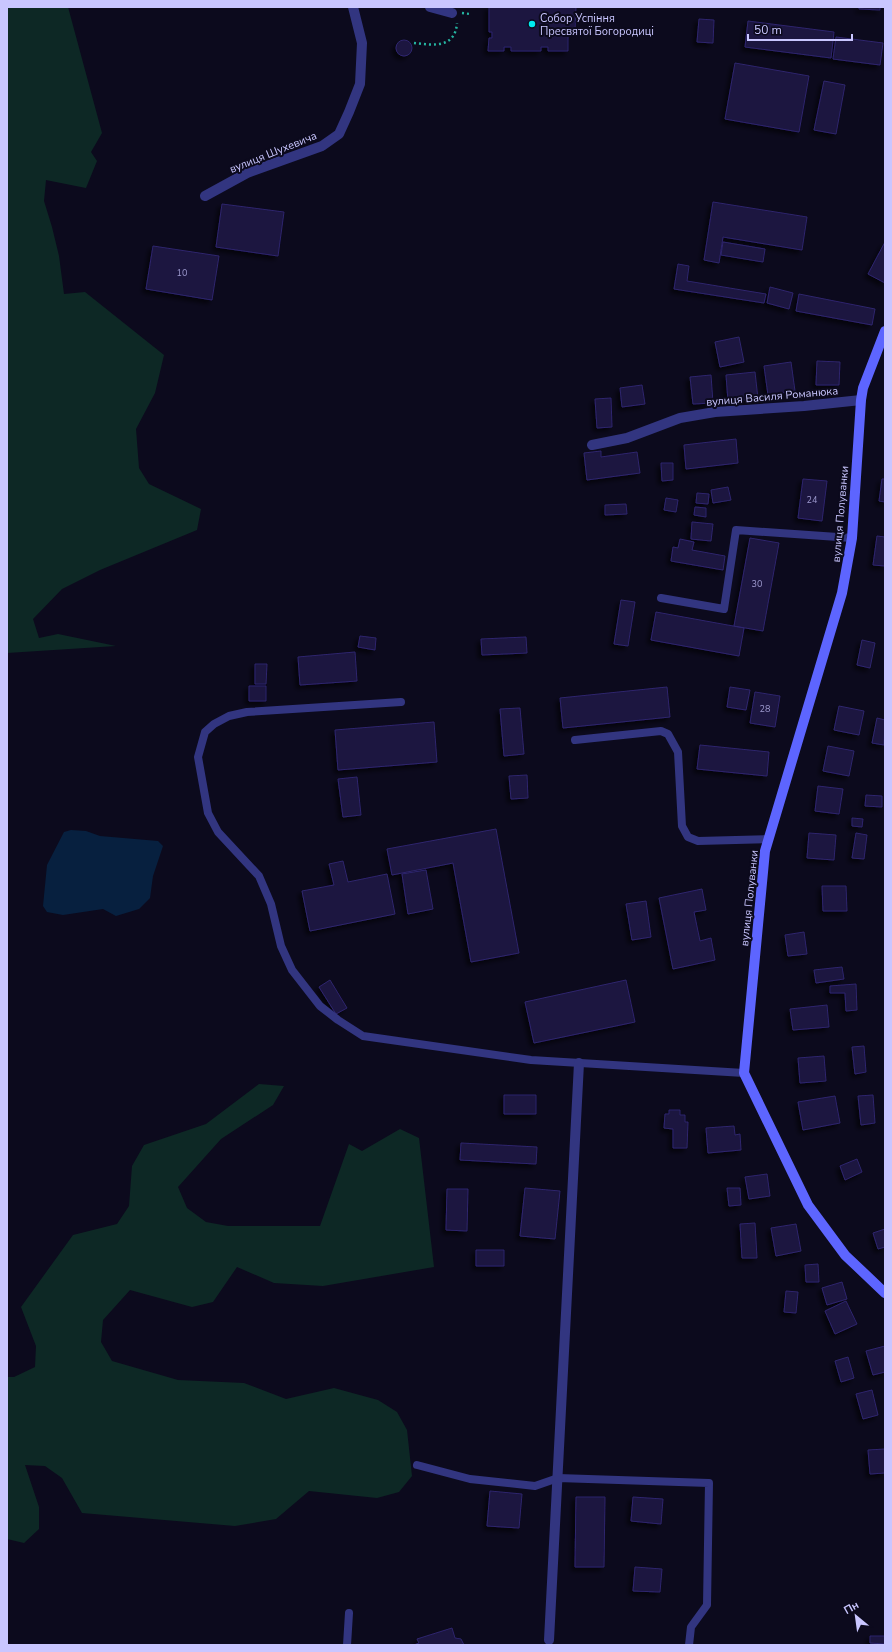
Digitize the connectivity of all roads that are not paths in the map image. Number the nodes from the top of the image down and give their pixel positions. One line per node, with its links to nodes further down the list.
1 (353, 7): 4 (street, вулиця Шухевича)
2 (430, 7): 3 (street)
3 (455, 16)
4 (205, 196)
5 (885, 331): 6 (street)
6 (861, 400): 7 (street, вулиця Василя Романюка); 8 (street, вулиця Полуванки)
7 (592, 445)
8 (852, 538): 9 (lane); 12 (street, вулиця Полуванки)
9 (661, 598)
10 (401, 702): 13 (lane)
11 (575, 740): 12 (lane)
12 (769, 839): 14 (street, вулиця Полуванки)
13 (579, 1063): 14 (lane); 17 (street)
14 (744, 1073): 15 (street)
15 (885, 1293)
16 (417, 1465): 17 (lane)
17 (558, 1478): 19 (street); 21 (lane)
18 (349, 1613): 20 (lane)
19 (549, 1640)
20 (347, 1645)
21 (689, 1645)

